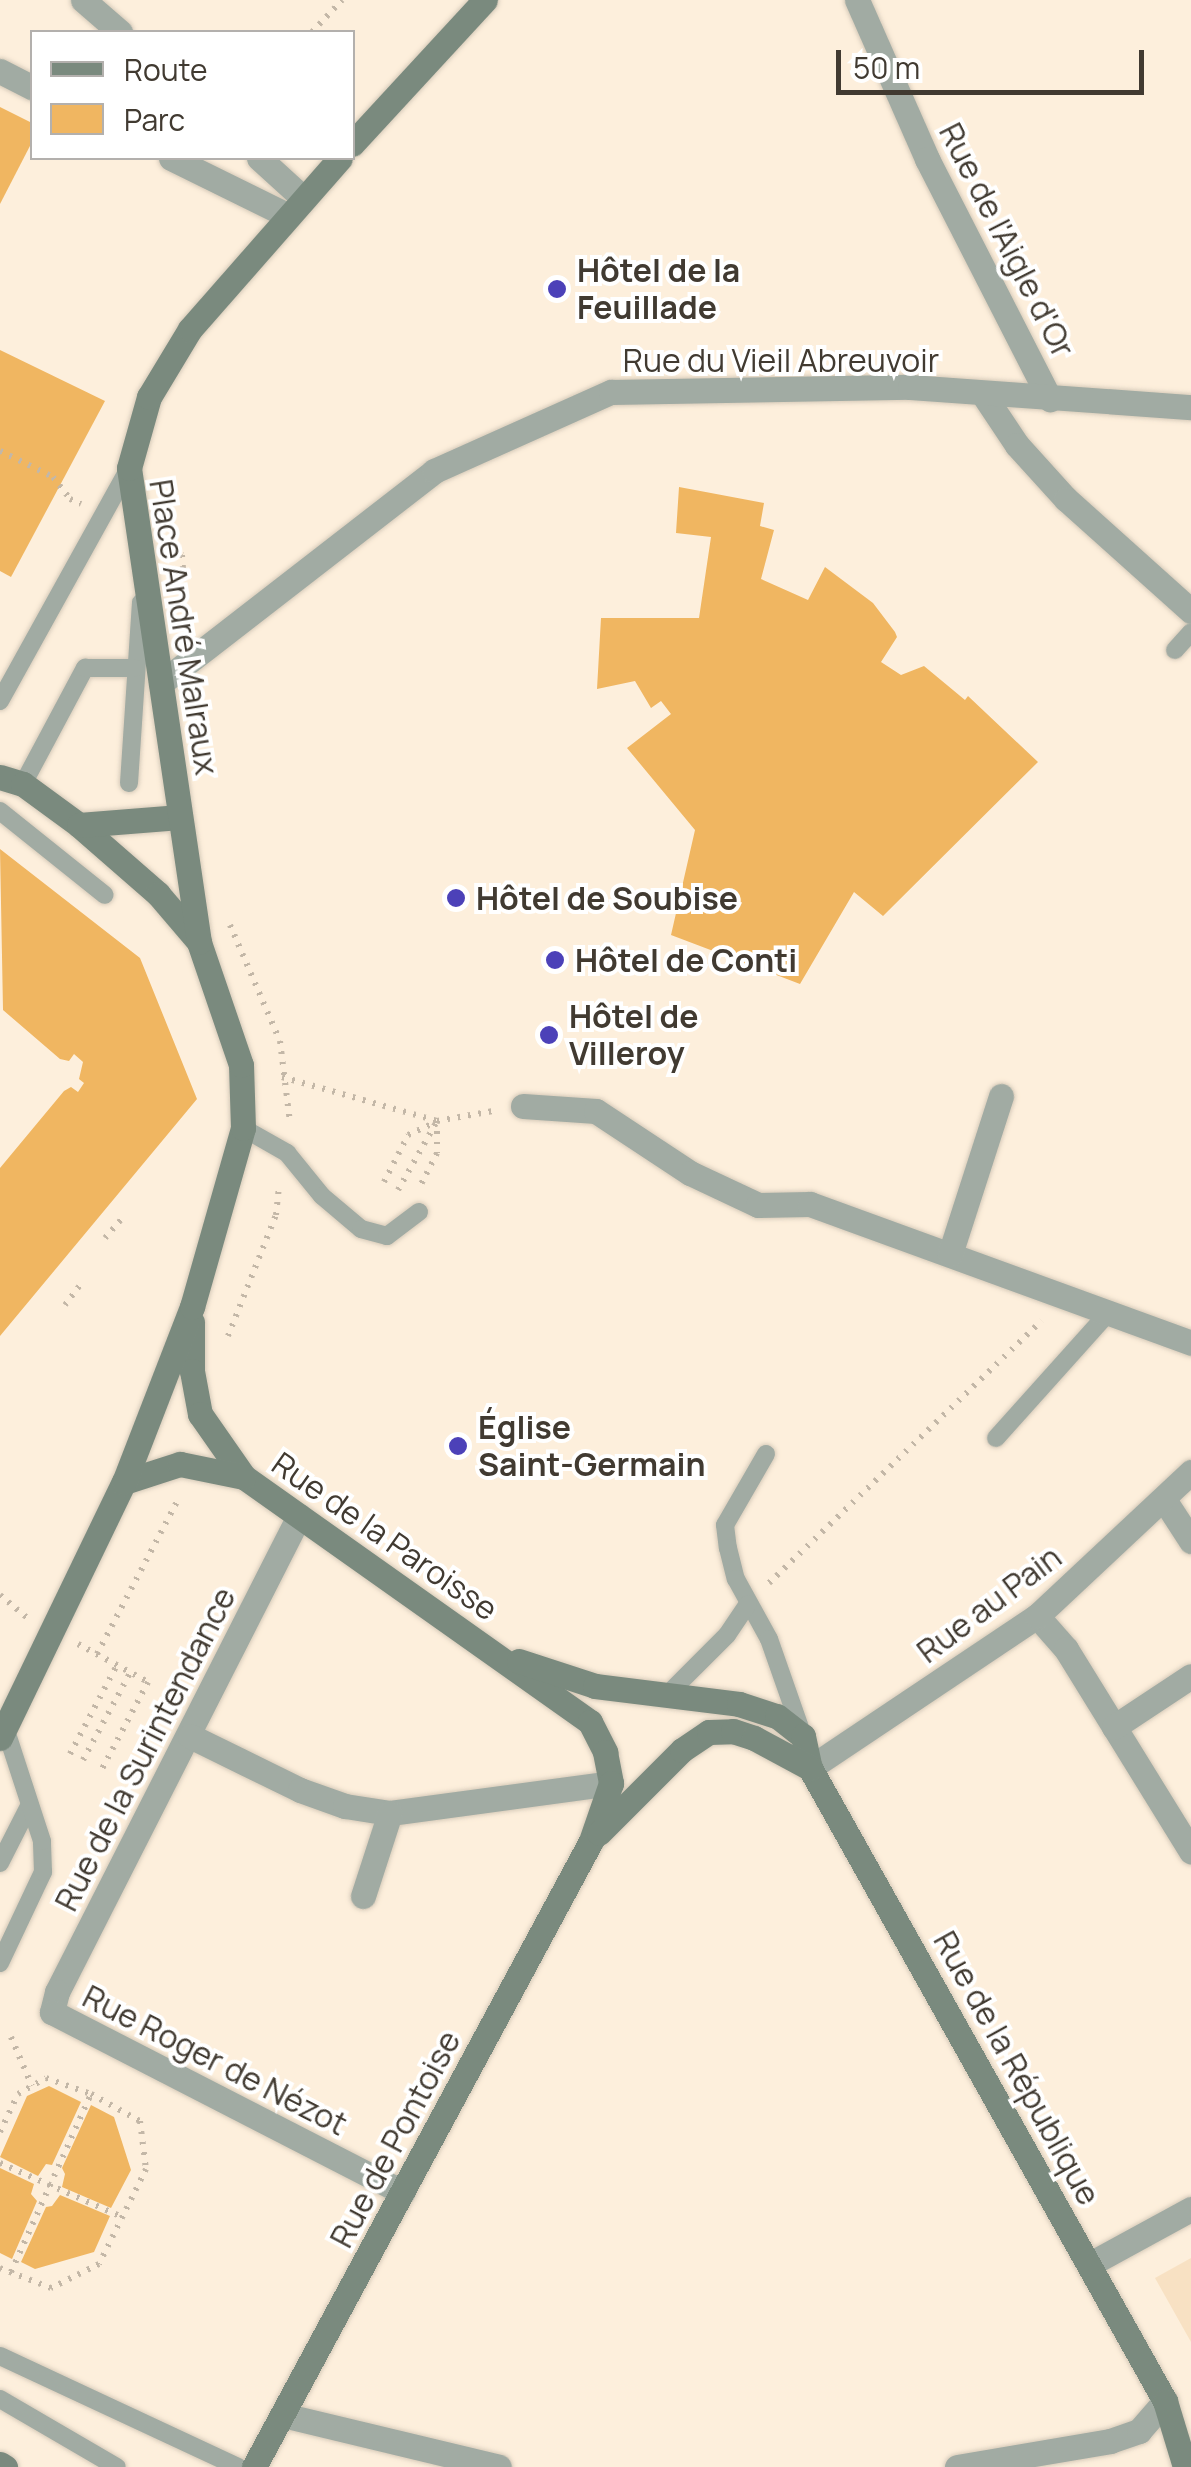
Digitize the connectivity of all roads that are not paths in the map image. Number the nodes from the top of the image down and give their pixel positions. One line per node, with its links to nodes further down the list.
1 (84, 0): 4 (street)
2 (484, 0): 7 (main road)
3 (857, 0): 13 (street, Rue de l'Aigle d'Or)
4 (118, 30)
5 (0, 71): 6 (street)
6 (30, 86)
7 (355, 141)
8 (176, 160): 11 (street)
9 (260, 160): 11 (street)
10 (338, 160): 11 (main road)
11 (295, 206): 15 (main road)
12 (983, 394): 13 (street, Rue du Vieil Abreuvoir); 17 (street); 21 (street, Rue du Vieil Abreuvoir)
13 (1050, 399): 14 (street, Rue du Vieil Abreuvoir)
14 (1191, 407)
15 (129, 468): 16 (main road, Place André Malraux); 22 (lane, Place André Malraux)
16 (144, 572): 20 (lane); 21 (main road, Place André Malraux)
17 (1191, 612)
18 (1191, 632): 19 (lane)
19 (1175, 650)
20 (134, 668): 23 (lane); 24 (lane)
21 (160, 683): 26 (main road, Place André Malraux)
22 (0, 701)
23 (12, 781): 27 (main road)
24 (129, 783)
25 (0, 811): 28 (lane)
26 (180, 817): 27 (main road, Place André Malraux); 29 (main road, Place André Malraux)
27 (79, 825): 29 (main road)
28 (106, 895)
29 (199, 942): 32 (main road)
30 (1001, 1096): 34 (street)
31 (524, 1106): 34 (street)
32 (243, 1128): 33 (lane); 35 (main road)
33 (416, 1205)
34 (950, 1254): 36 (street)
35 (192, 1307): 41 (main road); 42 (main road)
36 (1110, 1312): 37 (street); 38 (lane)
37 (1191, 1343)
38 (996, 1438)
39 (766, 1454): 46 (lane)
40 (1191, 1472): 43 (street, Rue au Pain)
41 (244, 1477): 42 (main road); 44 (main road, Rue de la Paroisse)
42 (124, 1482): 52 (main road)
43 (1165, 1501): 45 (street); 47 (street, Rue au Pain)
44 (299, 1516): 48 (main road, Rue de la Paroisse); 53 (street, Rue de la Surintendance)
45 (1191, 1541)
46 (748, 1604): 50 (lane); 54 (lane)
47 (1037, 1616): 51 (street); 55 (street, Rue au Pain)
48 (528, 1670): 50 (main road); 56 (main road)
49 (1191, 1676): 51 (street)
50 (666, 1695): 54 (main road)
51 (1114, 1727): 60 (street)
52 (3, 1733): 57 (lane)
53 (190, 1736): 58 (street); 64 (street, Rue de la Surintendance)
54 (803, 1736): 55 (main road, Rue de la République)
55 (810, 1768): 59 (main road, Rue de Pontoise); 67 (main road, Rue de la République)
56 (611, 1783): 58 (street); 59 (main road, Rue de Pontoise)
57 (28, 1808): 61 (lane); 63 (lane)
58 (390, 1813): 62 (street)
59 (591, 1841): 65 (main road, Rue de Pontoise)
60 (1191, 1850)
61 (0, 1863)
62 (363, 1896)
63 (0, 1963)
64 (52, 2012): 65 (street, Rue Roger de Nézot)
65 (402, 2192): 71 (main road, Rue de Pontoise)
66 (1191, 2209): 67 (street)
67 (1090, 2264): 70 (main road, Rue de la République)
68 (0, 2356): 74 (lane)
69 (0, 2399): 73 (lane)
70 (1165, 2401): 72 (main road, Rue de la République); 77 (street); 78 (main road, Rue de la République)
71 (283, 2415): 75 (main road, Rue de Pontoise); 76 (street)
72 (1191, 2430)
73 (117, 2467)
74 (238, 2467)
75 (254, 2467)
76 (499, 2467)
77 (957, 2467)
78 (1184, 2467)

